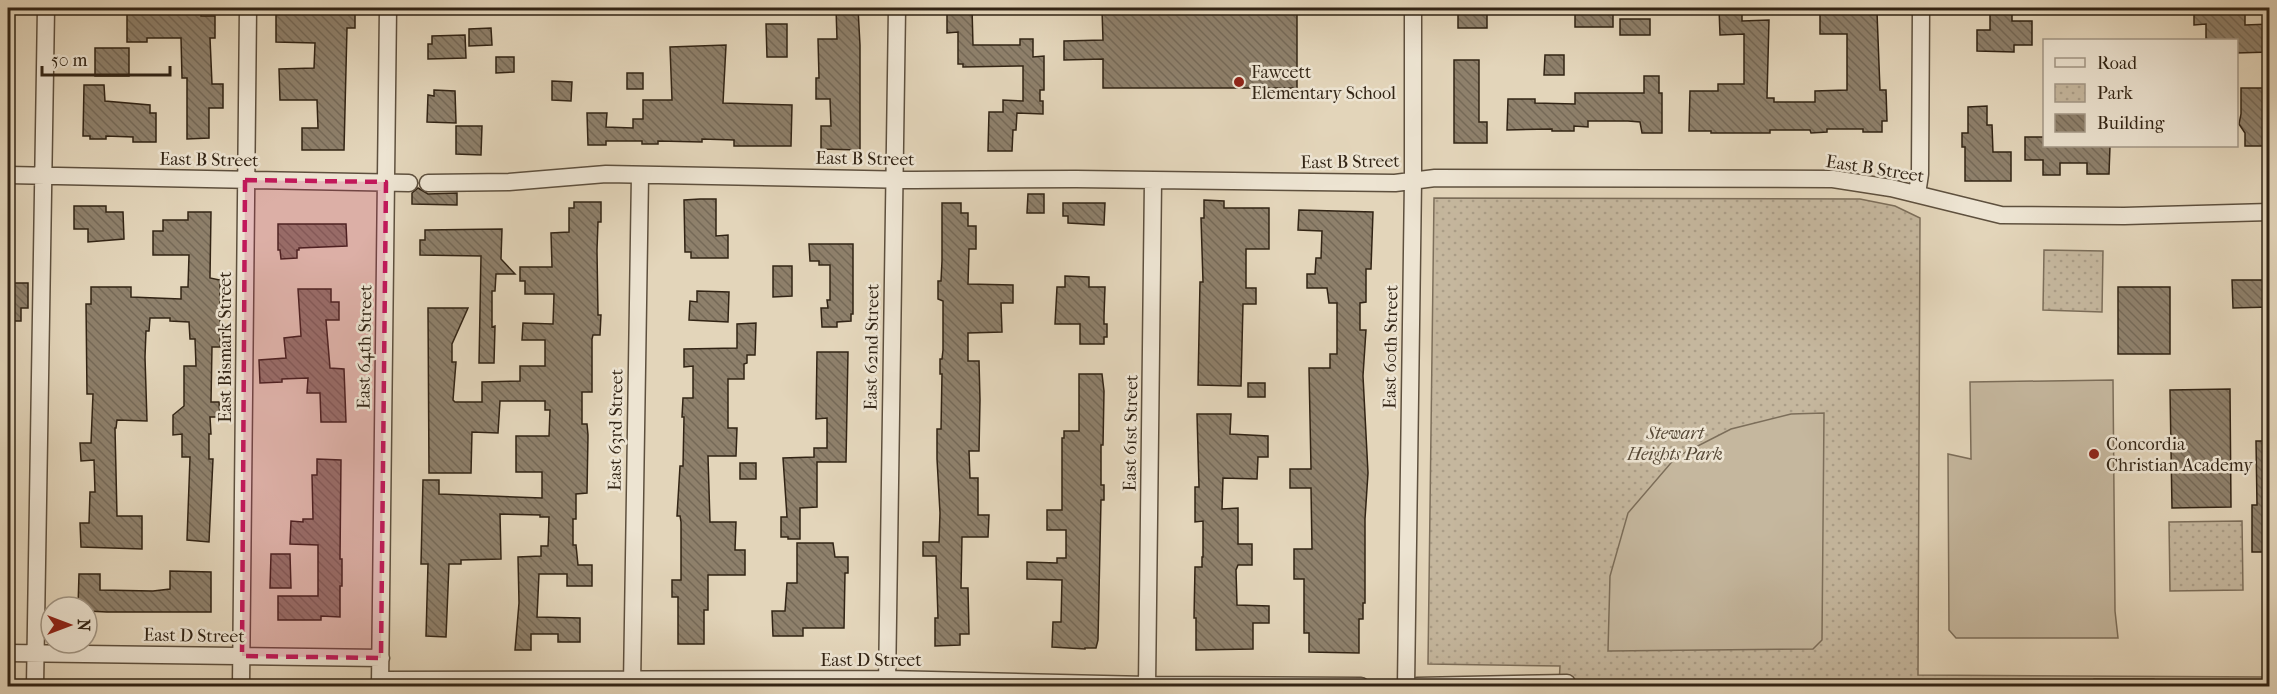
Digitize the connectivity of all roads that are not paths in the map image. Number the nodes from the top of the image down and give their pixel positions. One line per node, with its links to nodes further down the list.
1 (46, 8): 9 (street)
2 (248, 8): 11 (street, East Bismark Street)
3 (388, 8): 14 (street, East 64th Street)
4 (897, 8): 10 (street, East 62nd Street)
5 (1413, 8): 13 (street, East 60th Street)
6 (1921, 8): 17 (street)
7 (8, 175): 9 (street, East B Street)
8 (640, 175): 10 (street, East B Street); 16 (street, East B Street); 24 (street, East 63rd Street)
9 (44, 176): 11 (street, East B Street); 20 (street)
10 (894, 179): 12 (street, East B Street); 25 (street, East 62nd Street)
11 (245, 180): 14 (street, East B Street); 21 (street, East Bismark Street)
12 (1153, 180): 13 (street, East B Street); 27 (street, East 61st Street)
13 (1413, 180): 17 (street, East B Street); 31 (street, East 60th Street)
14 (386, 182): 15 (street, East B Street); 22 (street, East 64th Street)
15 (409, 183)
16 (428, 183)
17 (1917, 194): 18 (street, East B Street)
18 (2270, 212)
19 (8, 653): 20 (street, East D Street)
20 (36, 653): 21 (street, East D Street); 28 (street)
21 (242, 656): 22 (street, East D Street); 29 (street, East Bismark Street)
22 (381, 658): 23 (street, East 64th Street)
23 (380, 683): 24 (street, East D Street)
24 (632, 683): 25 (street, East D Street)
25 (887, 683): 27 (street, East D Street)
26 (1567, 683): 32 (street)
27 (1147, 686): 30 (street, East D Street)
28 (36, 687)
29 (241, 687)
30 (1361, 687)
31 (1406, 687)
32 (1417, 687)

